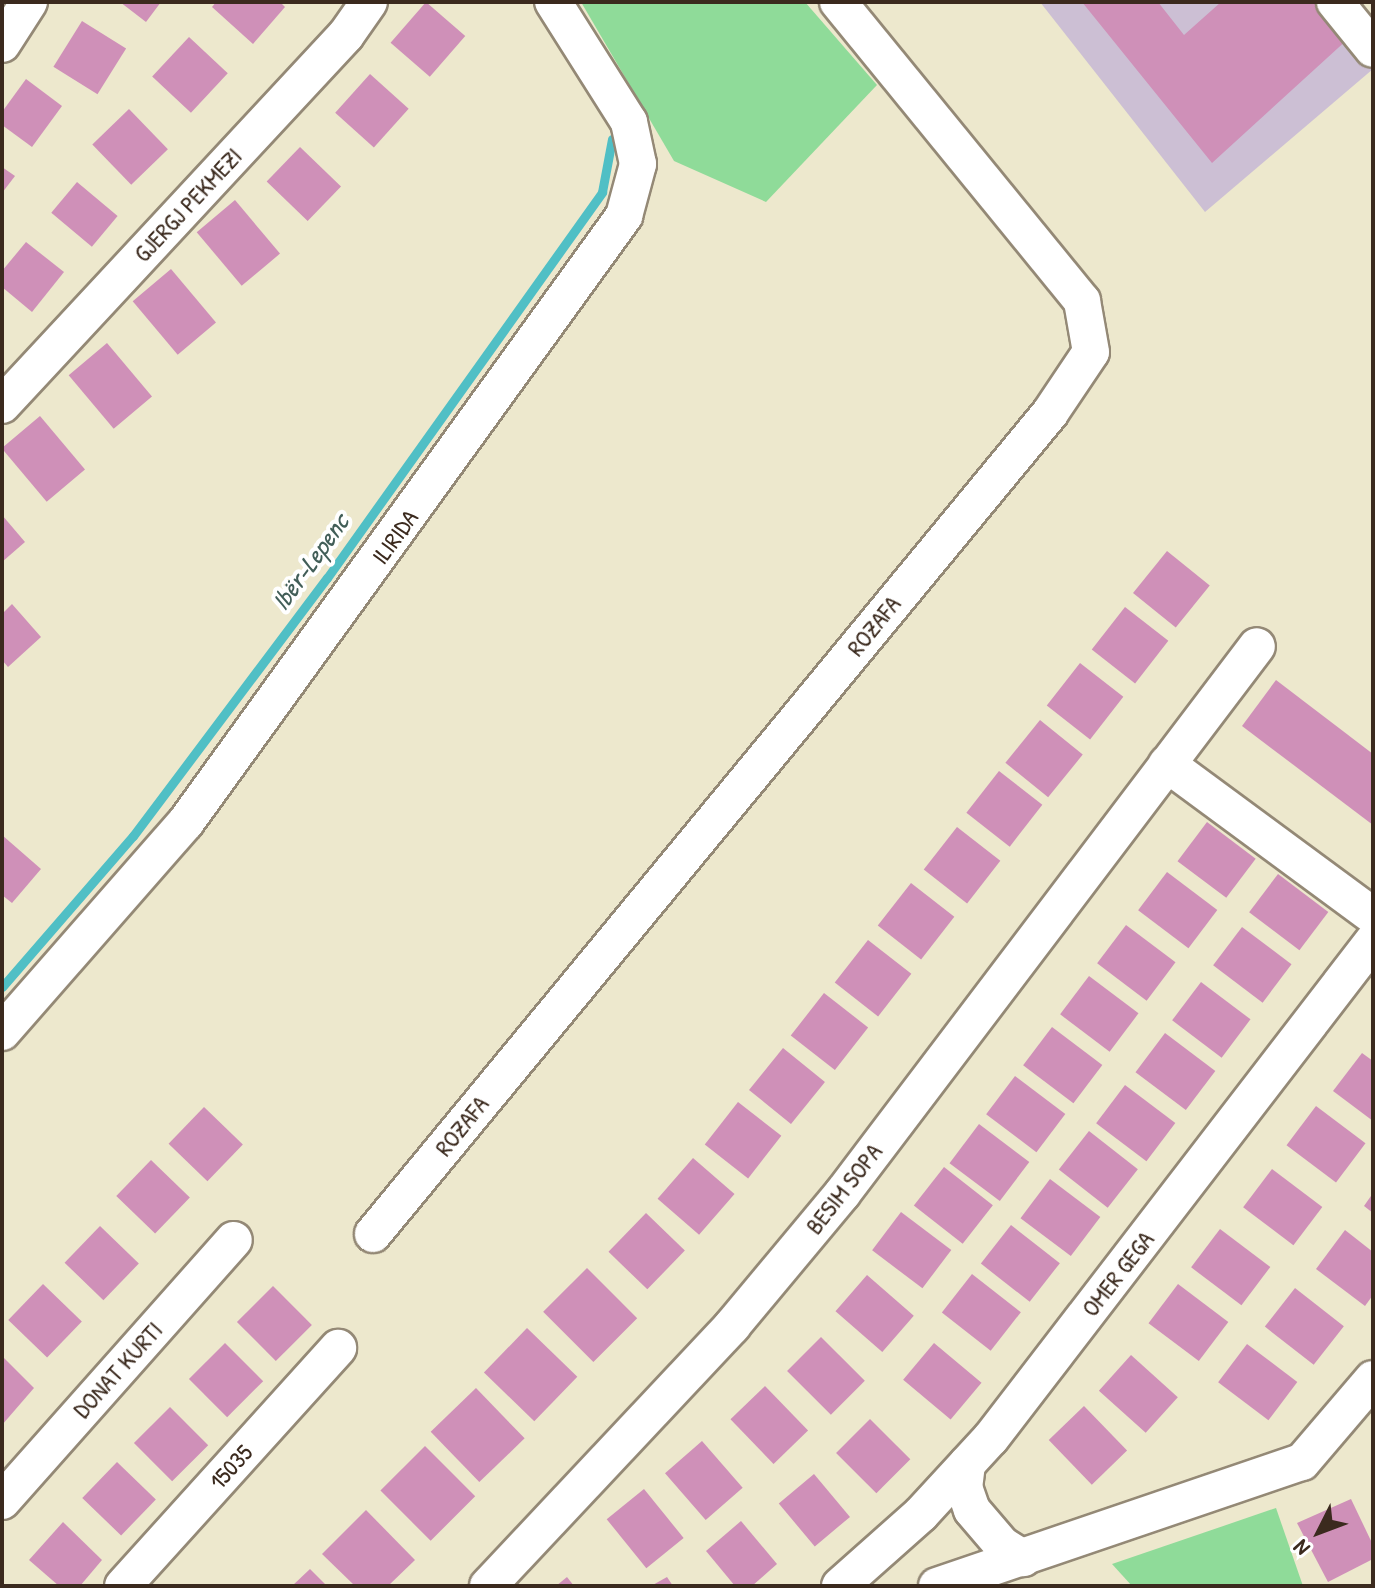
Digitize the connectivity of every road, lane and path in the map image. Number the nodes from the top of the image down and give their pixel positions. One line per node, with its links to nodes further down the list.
1 (29, 2): 6 (street)
2 (369, 2): 8 (street, GJERGJ PEKMEZI)
3 (553, 2): 13 (street, ILIRIDA)
4 (838, 2): 14 (street, ROZAFA)
5 (1335, 2): 7 (street)
6 (2, 44)
7 (1373, 49)
8 (2, 405)
9 (1257, 646): 10 (street, BESIM SOPA)
10 (1167, 764): 11 (street); 22 (street, BESIM SOPA)
11 (1373, 916)
12 (1373, 941): 18 (street, OMER GEGA)
13 (2, 1032)
14 (373, 1234)
15 (234, 1240): 19 (street, DONAT KURTI)
16 (338, 1348): 21 (street, 15035)
17 (1373, 1379): 20 (street)
18 (967, 1464): 20 (street); 23 (street, OMER GEGA)
19 (2, 1501)
20 (1023, 1558): 24 (street)
21 (123, 1586)
22 (488, 1586)
23 (840, 1586)
24 (937, 1586)

